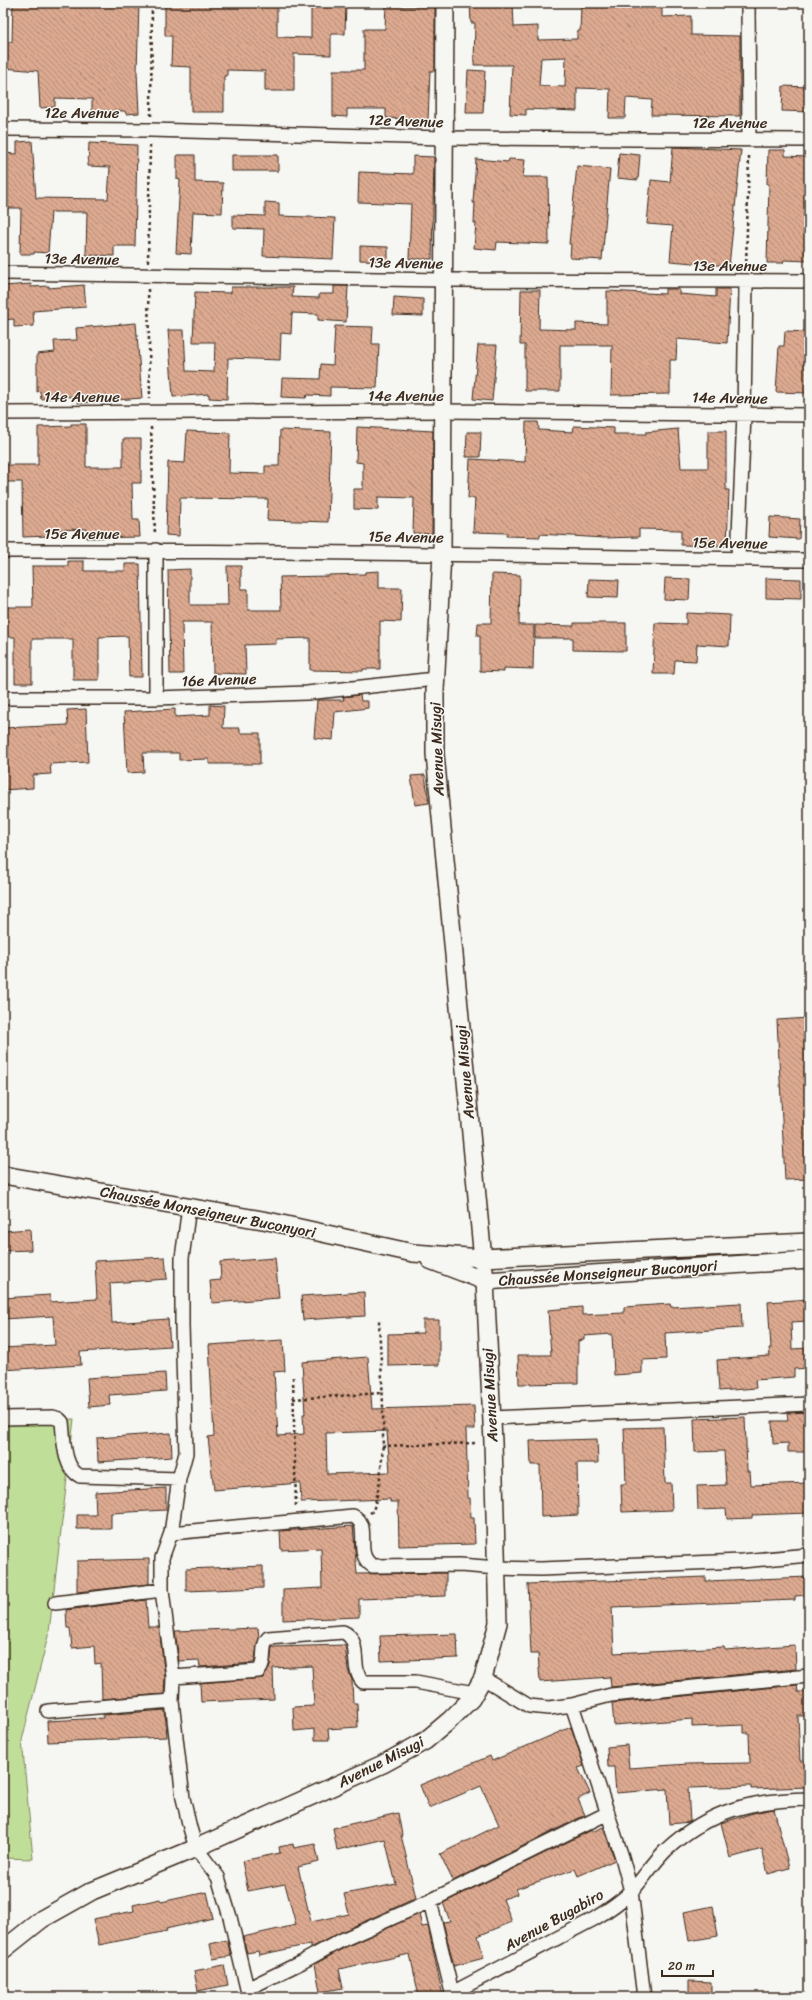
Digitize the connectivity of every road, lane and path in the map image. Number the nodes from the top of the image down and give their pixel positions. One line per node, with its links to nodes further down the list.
1 (152, 3): 5 (path)
2 (445, 3): 6 (street, Avenue Misugi)
3 (748, 3): 7 (street)
4 (3, 129): 5 (street, 12e Avenue)
5 (150, 130): 6 (street, 12e Avenue); 10 (path)
6 (444, 138): 7 (street, 12e Avenue); 11 (street, Avenue Misugi)
7 (749, 140): 8 (street, 12e Avenue); 13 (path)
8 (809, 140)
9 (3, 273): 10 (street, 13e Avenue)
10 (148, 276): 11 (street, 13e Avenue); 15 (path)
11 (445, 280): 13 (street, 13e Avenue); 14 (street, Avenue Misugi)
12 (809, 281): 13 (street, 13e Avenue)
13 (746, 282): 17 (street)
14 (443, 411): 15 (street, 14e Avenue); 17 (street, 14e Avenue); 21 (street, Avenue Misugi)
15 (151, 412): 16 (street, 14e Avenue); 20 (path)
16 (3, 413)
17 (744, 414): 18 (street, 14e Avenue); 22 (street)
18 (809, 415)
19 (3, 550): 20 (street, 15e Avenue)
20 (156, 550): 21 (street, 15e Avenue); 26 (street)
21 (442, 553): 22 (street, 15e Avenue); 24 (street, Avenue Misugi)
22 (738, 559): 23 (street, 15e Avenue)
23 (809, 560)
24 (435, 685): 26 (street, 16e Avenue); 31 (street, Avenue Misugi)
25 (3, 698): 26 (street, 16e Avenue)
26 (156, 698)
27 (3, 1175): 28 (street, Chaussée Monseigneur Buconyori)
28 (190, 1207): 30 (street, Chaussée Monseigneur Buconyori); 43 (street)
29 (809, 1242): 31 (street, Chaussée Monseigneur Buconyori)
30 (413, 1253): 31 (street, Chaussée Monseigneur Buconyori); 33 (street, Chaussée Monseigneur Buconyori)
31 (482, 1258): 33 (street, Avenue Misugi)
32 (809, 1260): 33 (street, Chaussée Monseigneur Buconyori)
33 (485, 1281): 40 (street, Avenue Misugi)
34 (379, 1319): 36 (path)
35 (293, 1377): 37 (path)
36 (381, 1393): 37 (path); 42 (path)
37 (293, 1399): 45 (path)
38 (809, 1404): 40 (street)
39 (3, 1418): 43 (street)
40 (491, 1418): 41 (street, Avenue Misugi)
41 (493, 1442): 42 (path); 48 (street, Avenue Misugi)
42 (382, 1446): 44 (path)
43 (179, 1479): 46 (street)
44 (359, 1519): 45 (street); 48 (street)
45 (296, 1520): 46 (street)
46 (171, 1533): 49 (street)
47 (809, 1555): 48 (street)
48 (497, 1568): 53 (street, Avenue Misugi)
49 (162, 1590): 50 (street); 52 (street)
50 (55, 1603)
51 (809, 1676): 56 (street)
52 (173, 1677): 54 (street); 55 (street)
53 (483, 1678): 54 (street, Avenue Misugi); 56 (street)
54 (474, 1693): 60 (street, Avenue Misugi)
55 (172, 1701): 57 (street); 60 (street)
56 (572, 1705): 59 (street)
57 (48, 1711)
58 (809, 1799): 61 (street, Avenue Bugabiro)
59 (608, 1813): 61 (street); 62 (street)
60 (196, 1848): 63 (street, Avenue Misugi); 64 (street)
61 (631, 1891): 65 (street, Avenue Bugabiro); 66 (street)
62 (430, 1901): 64 (street); 65 (street)
63 (3, 1950)
64 (248, 1993)
65 (453, 1995)
66 (644, 1997)

